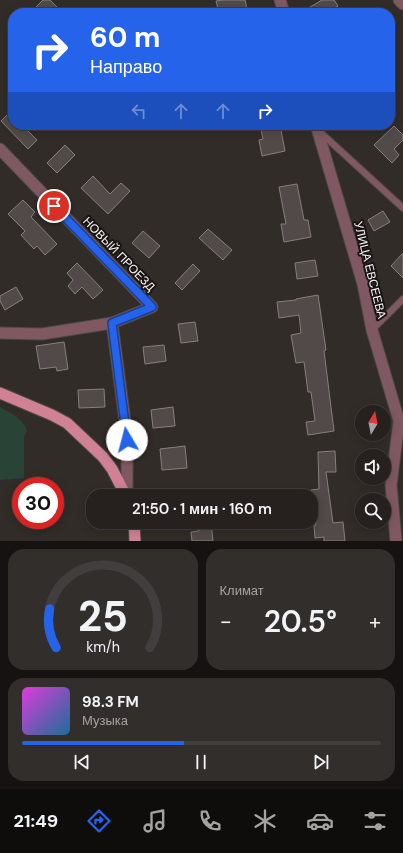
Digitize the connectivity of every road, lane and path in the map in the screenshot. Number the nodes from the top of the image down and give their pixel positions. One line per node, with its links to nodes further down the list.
1 (399, 0): 2 (street)
2 (403, 4)
3 (318, 130): 9 (street, УЛИЦА ЕВСЕЕВА)
4 (320, 130): 6 (lane)
5 (0, 149): 8 (street, НОВЫЙ ПРОЕЗД)
6 (403, 208)
7 (403, 300): 9 (lane)
8 (112, 323): 10 (street); 14 (street)
9 (372, 330): 12 (street, УЛИЦА ЕВСЕЕВА)
10 (0, 333)
11 (0, 393): 13 (main road)
12 (401, 421): 17 (street)
13 (123, 489)
14 (127, 489)
15 (135, 529): 16 (main road)
16 (136, 541)
17 (396, 541)

